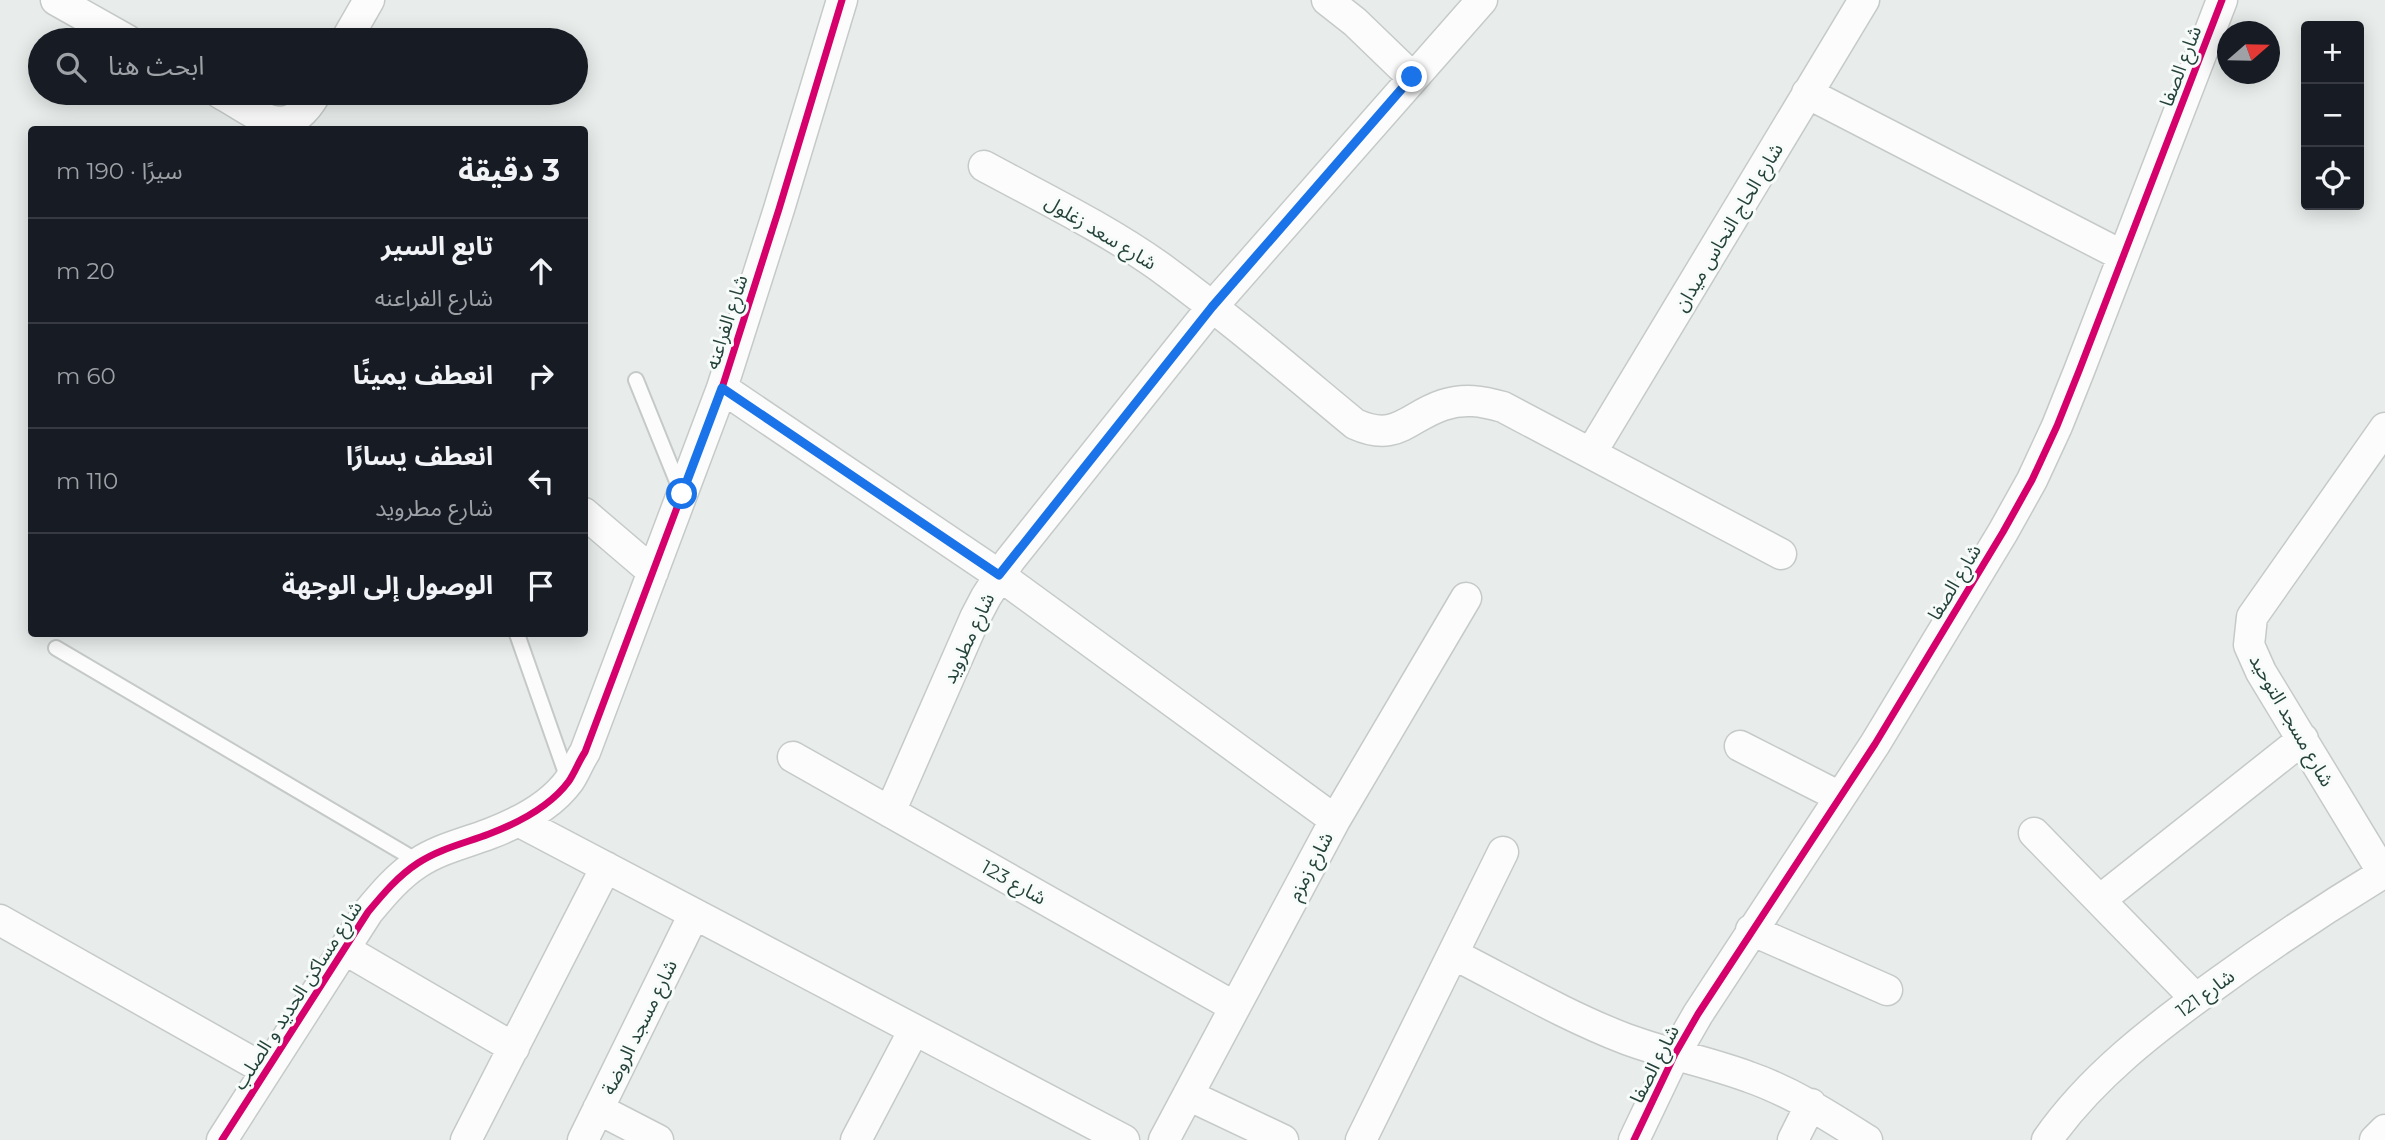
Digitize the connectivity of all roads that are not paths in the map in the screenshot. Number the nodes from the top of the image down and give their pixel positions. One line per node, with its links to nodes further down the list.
1 (56, 0): 8 (street)
2 (369, 0): 9 (street)
3 (842, 0): 18 (street, شارع الفراعنه)
4 (1327, 0): 10 (street)
5 (1482, 0): 10 (street, شارع مطرويد)
6 (1864, 0): 11 (street, شارع الحاج النحاس ميدان)
7 (2222, 0): 15 (street, شارع الصفا)
8 (106, 28)
9 (353, 28)
10 (1412, 77): 16 (street, شارع مطرويد)
11 (1807, 93): 15 (street); 20 (street, شارع الحاج النحاس ميدان)
12 (241, 105): 13 (street)
13 (308, 105)
14 (984, 166): 16 (street, شارع سعد زغلول)
15 (2123, 256): 33 (street, شارع الصفا)
16 (1212, 307): 20 (street, شارع سعد زغلول); 25 (street, شارع مطرويد)
17 (636, 380): 21 (lane)
18 (722, 388): 21 (street, شارع الفراعنه); 25 (street)
19 (2385, 428): 29 (street, شارع مسجد التوحيد)
20 (1591, 453): 23 (street, شارع سعد زغلول)
21 (682, 494): 24 (street, شارع الفراعنه)
22 (588, 516): 24 (street)
23 (1781, 554)
24 (653, 572): 32 (street, شارع الفراعنه)
25 (999, 575): 34 (street, شارع مطرويد); 35 (street)
26 (1466, 598): 35 (street, شارع زمزم)
27 (518, 637): 32 (lane)
28 (57, 648): 39 (lane)
29 (2303, 739): 41 (street, شارع مسجد التوحيد); 42 (street)
30 (1740, 746): 33 (street)
31 (793, 757): 34 (street, شارع 123)
32 (569, 781): 36 (street, شارع الفراعنه)
33 (1840, 797): 45 (street, شارع الصفا)
34 (890, 812): 50 (street, شارع 123)
35 (1335, 820): 50 (street, شارع زمزم)
36 (518, 821): 39 (street, شارع مساكن الحديد و الصلب); 40 (street)
37 (2034, 833): 42 (street)
38 (1503, 852): 47 (street)
39 (419, 862): 46 (street, شارع مساكن الحديد و الصلب)
40 (606, 867): 43 (street); 52 (street)
41 (2384, 872): 49 (street, شارع 121)
42 (2100, 900): 49 (street)
43 (694, 914): 51 (street); 57 (street, شارع مسجد الروضة)
44 (0, 920): 54 (street)
45 (1751, 930): 48 (street); 53 (street, شارع الصفا)
46 (344, 948): 52 (street); 54 (street, شارع مساكن الحديد و الصلب)
47 (1452, 954): 53 (street); 67 (street)
48 (1887, 990)
49 (2196, 999): 71 (street, شارع 121)
50 (1235, 1007): 55 (street, شارع زمزم)
51 (914, 1030): 63 (street); 64 (street)
52 (513, 1048): 60 (street)
53 (1675, 1054): 56 (street); 68 (street, شارع الصفا)
54 (266, 1070): 59 (street, شارع مساكن الحديد و الصلب)
55 (1188, 1095): 65 (street, شارع زمزم); 66 (street)
56 (1811, 1104): 69 (street); 70 (street)
57 (598, 1110): 61 (street, شارع مسجد الروضة); 62 (street)
58 (2385, 1130): 72 (street)
59 (229, 1135)
60 (466, 1140)
61 (583, 1140)
62 (658, 1140)
63 (856, 1140)
64 (1124, 1140)
65 (1164, 1140)
66 (1283, 1140)
67 (1362, 1140)
68 (1634, 1140)
69 (1793, 1140)
70 (1867, 1140)
71 (2047, 1140)
72 (2375, 1140)

